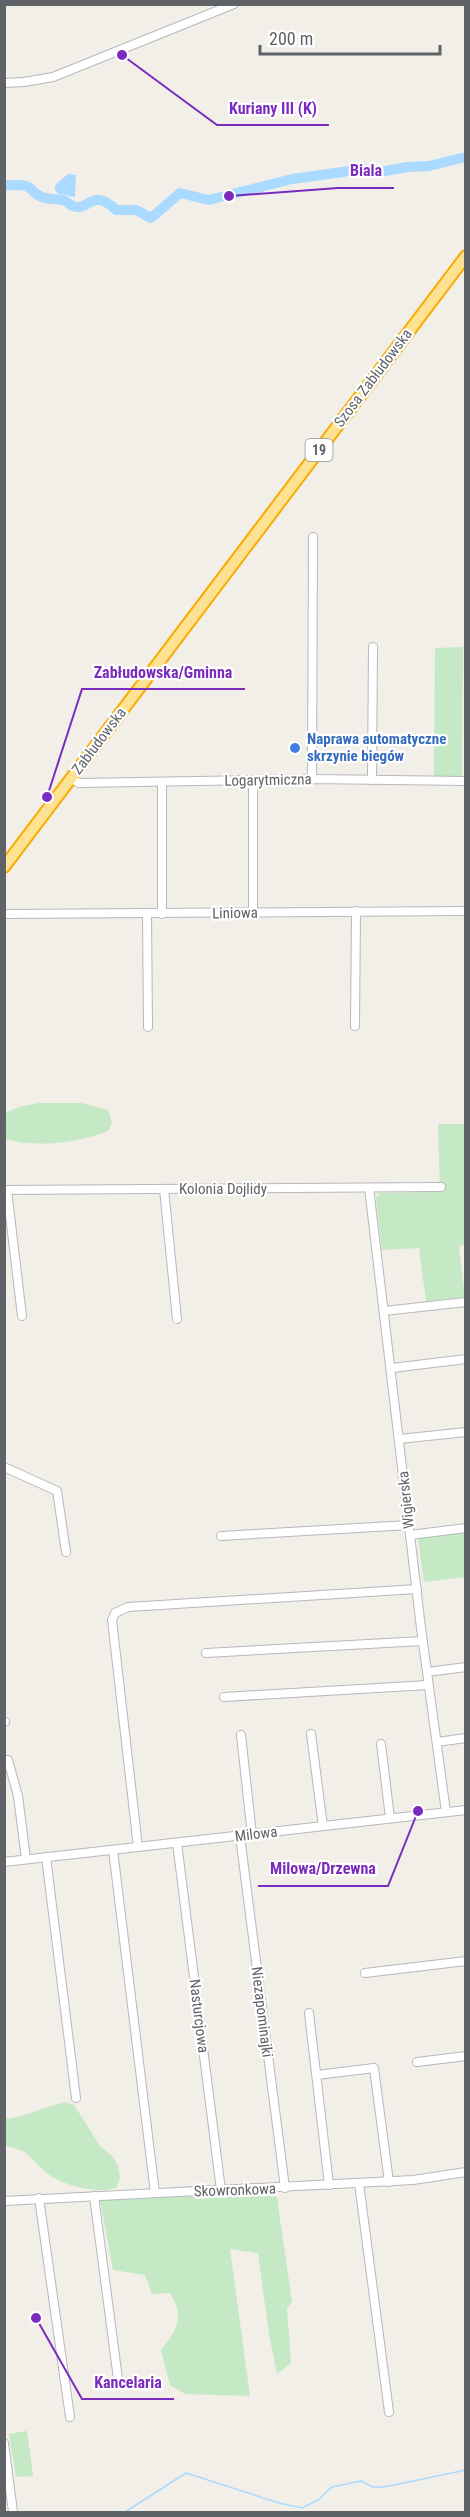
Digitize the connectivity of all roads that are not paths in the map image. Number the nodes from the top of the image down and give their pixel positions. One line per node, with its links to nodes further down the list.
1 (234, 4): 2 (street)
2 (4, 83)
3 (465, 255): 5 (highway, Szosa Zabłudowska / 19)
4 (313, 537): 8 (street)
5 (172, 645): 7 (highway, Zabłudowska / 19)
6 (373, 647): 10 (street)
7 (71, 778): 12 (street, Logarytmiczna); 13 (highway, Zabłudowska / 19)
8 (312, 779): 9 (street, Logarytmiczna); 10 (street, Logarytmiczna)
9 (253, 780): 12 (street, Logarytmiczna); 16 (street)
10 (372, 780): 11 (street, Logarytmiczna)
11 (465, 781)
12 (162, 782): 18 (street)
13 (4, 867)
14 (356, 911): 15 (street, Liniowa); 16 (street, Liniowa); 20 (street)
15 (465, 911)
16 (253, 912): 18 (street, Liniowa)
17 (147, 914): 18 (street, Liniowa); 19 (street, Liniowa); 21 (street)
18 (162, 914)
19 (4, 915)
20 (355, 1026)
21 (148, 1027)
22 (441, 1187): 23 (street, Kolonia Dojlidy)
23 (369, 1188): 24 (street, Kolonia Dojlidy); 27 (street, Wigierska)
24 (164, 1189): 25 (street, Kolonia Dojlidy); 29 (street)
25 (6, 1190): 28 (street)
26 (465, 1302): 27 (street)
27 (384, 1311): 31 (street, Wigierska)
28 (22, 1316)
29 (177, 1319)
30 (465, 1359): 31 (street)
31 (392, 1368): 33 (street, Wigierska)
32 (465, 1432): 33 (street)
33 (399, 1439): 35 (street, Wigierska)
34 (4, 1467): 39 (street)
35 (408, 1525): 37 (street, Wigierska); 38 (street)
36 (465, 1528): 37 (street)
37 (410, 1535): 40 (street, Wigierska)
38 (221, 1536)
39 (66, 1552)
40 (417, 1589): 41 (street, Wigierska); 60 (street)
41 (423, 1641): 42 (street); 44 (street, Wigierska)
42 (206, 1653)
43 (465, 1667): 44 (street)
44 (426, 1672): 45 (street, Wigierska)
45 (428, 1685): 46 (street); 50 (street, Wigierska)
46 (224, 1697)
47 (311, 1734): 56 (street)
48 (241, 1736): 57 (street)
49 (465, 1738): 50 (street)
50 (437, 1742): 54 (street, Wigierska)
51 (381, 1744): 55 (street)
52 (4, 1760): 63 (street)
53 (465, 1810): 54 (street, Milowa)
54 (446, 1812): 55 (street, Milowa)
55 (390, 1818): 56 (street, Milowa)
56 (323, 1826): 57 (street, Milowa)
57 (252, 1834): 58 (street, Milowa)
58 (240, 1836): 59 (street, Milowa); 76 (street, Niezapominajki)
59 (177, 1843): 60 (street, Milowa); 77 (street, Nasturcjowa)
60 (138, 1847): 61 (street, Milowa)
61 (113, 1850): 62 (street, Milowa); 78 (street)
62 (46, 1857): 63 (street, Milowa); 71 (street)
63 (26, 1859): 64 (street, Milowa)
64 (4, 1862)
65 (465, 1961): 66 (street)
66 (365, 1973)
67 (309, 2013): 70 (street)
68 (465, 2056): 69 (street)
69 (417, 2062)
70 (316, 2075): 73 (street); 75 (street)
71 (76, 2098)
72 (465, 2172): 73 (street, Skowronkowa)
73 (389, 2182): 74 (street, Skowronkowa)
74 (359, 2183): 75 (street, Skowronkowa); 83 (street)
75 (329, 2185): 76 (street, Skowronkowa)
76 (285, 2187): 77 (street, Skowronkowa)
77 (221, 2190): 78 (street, Skowronkowa)
78 (155, 2193): 79 (street, Skowronkowa)
79 (94, 2196): 80 (street, Skowronkowa); 82 (street)
80 (39, 2198): 81 (street, Skowronkowa); 84 (street)
81 (4, 2201)
82 (118, 2379)
83 (389, 2412)
84 (70, 2417)
85 (4, 2443): 86 (street)
86 (13, 2512)

